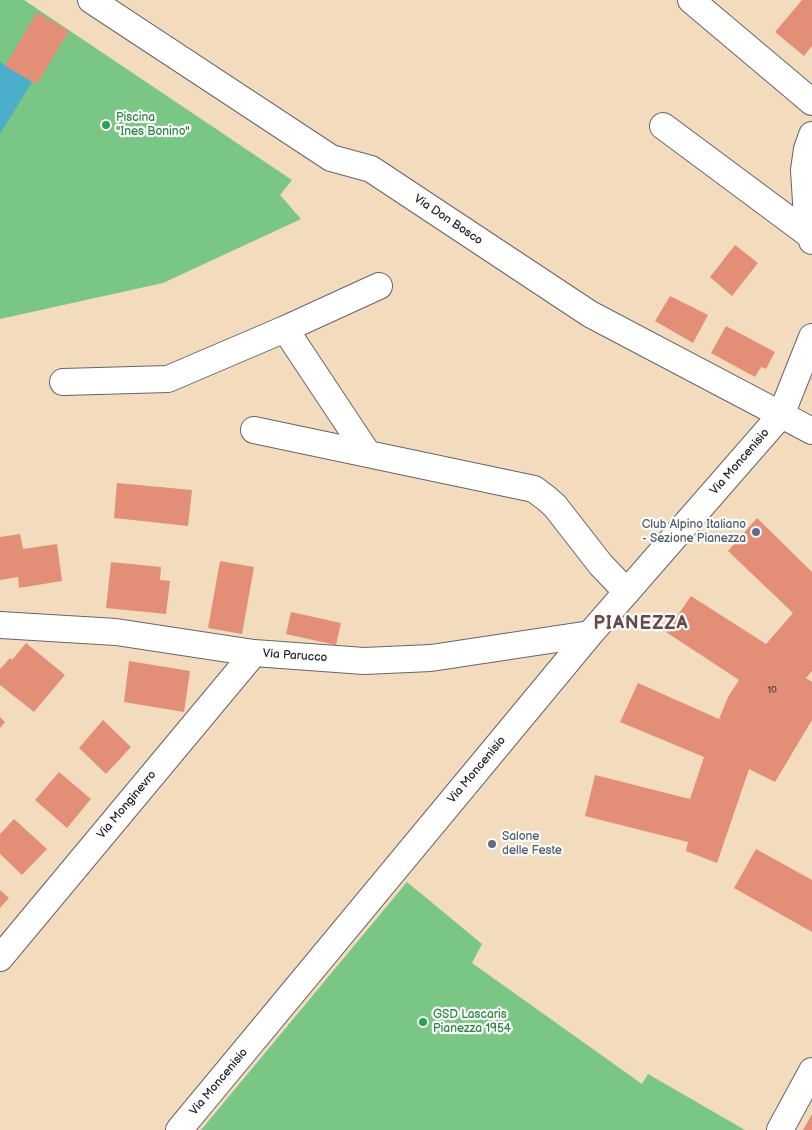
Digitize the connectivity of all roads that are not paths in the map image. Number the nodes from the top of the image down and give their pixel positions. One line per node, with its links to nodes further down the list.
1 (91, 0): 11 (street, Via Don Bosco)
2 (691, 0): 3 (street)
3 (812, 102)
4 (663, 126): 6 (street)
5 (812, 136): 6 (street)
6 (811, 239)
7 (379, 286): 8 (street)
8 (285, 329): 10 (street); 14 (street)
9 (812, 337): 11 (street, Via Moncenisio)
10 (63, 382)
11 (781, 415): 13 (street, Via Don Bosco); 15 (street, Via Moncenisio)
12 (254, 430): 14 (street)
13 (812, 431)
14 (368, 454): 15 (street)
15 (627, 592): 17 (street, Via Moncenisio)
16 (0, 625): 18 (street, Via Parucco)
17 (590, 634): 18 (street, Via Parucco); 21 (street, Via Moncenisio)
18 (254, 653): 19 (street, Via Monginevro)
19 (0, 958)
20 (812, 1071): 22 (street)
21 (179, 1130)
22 (780, 1130)

